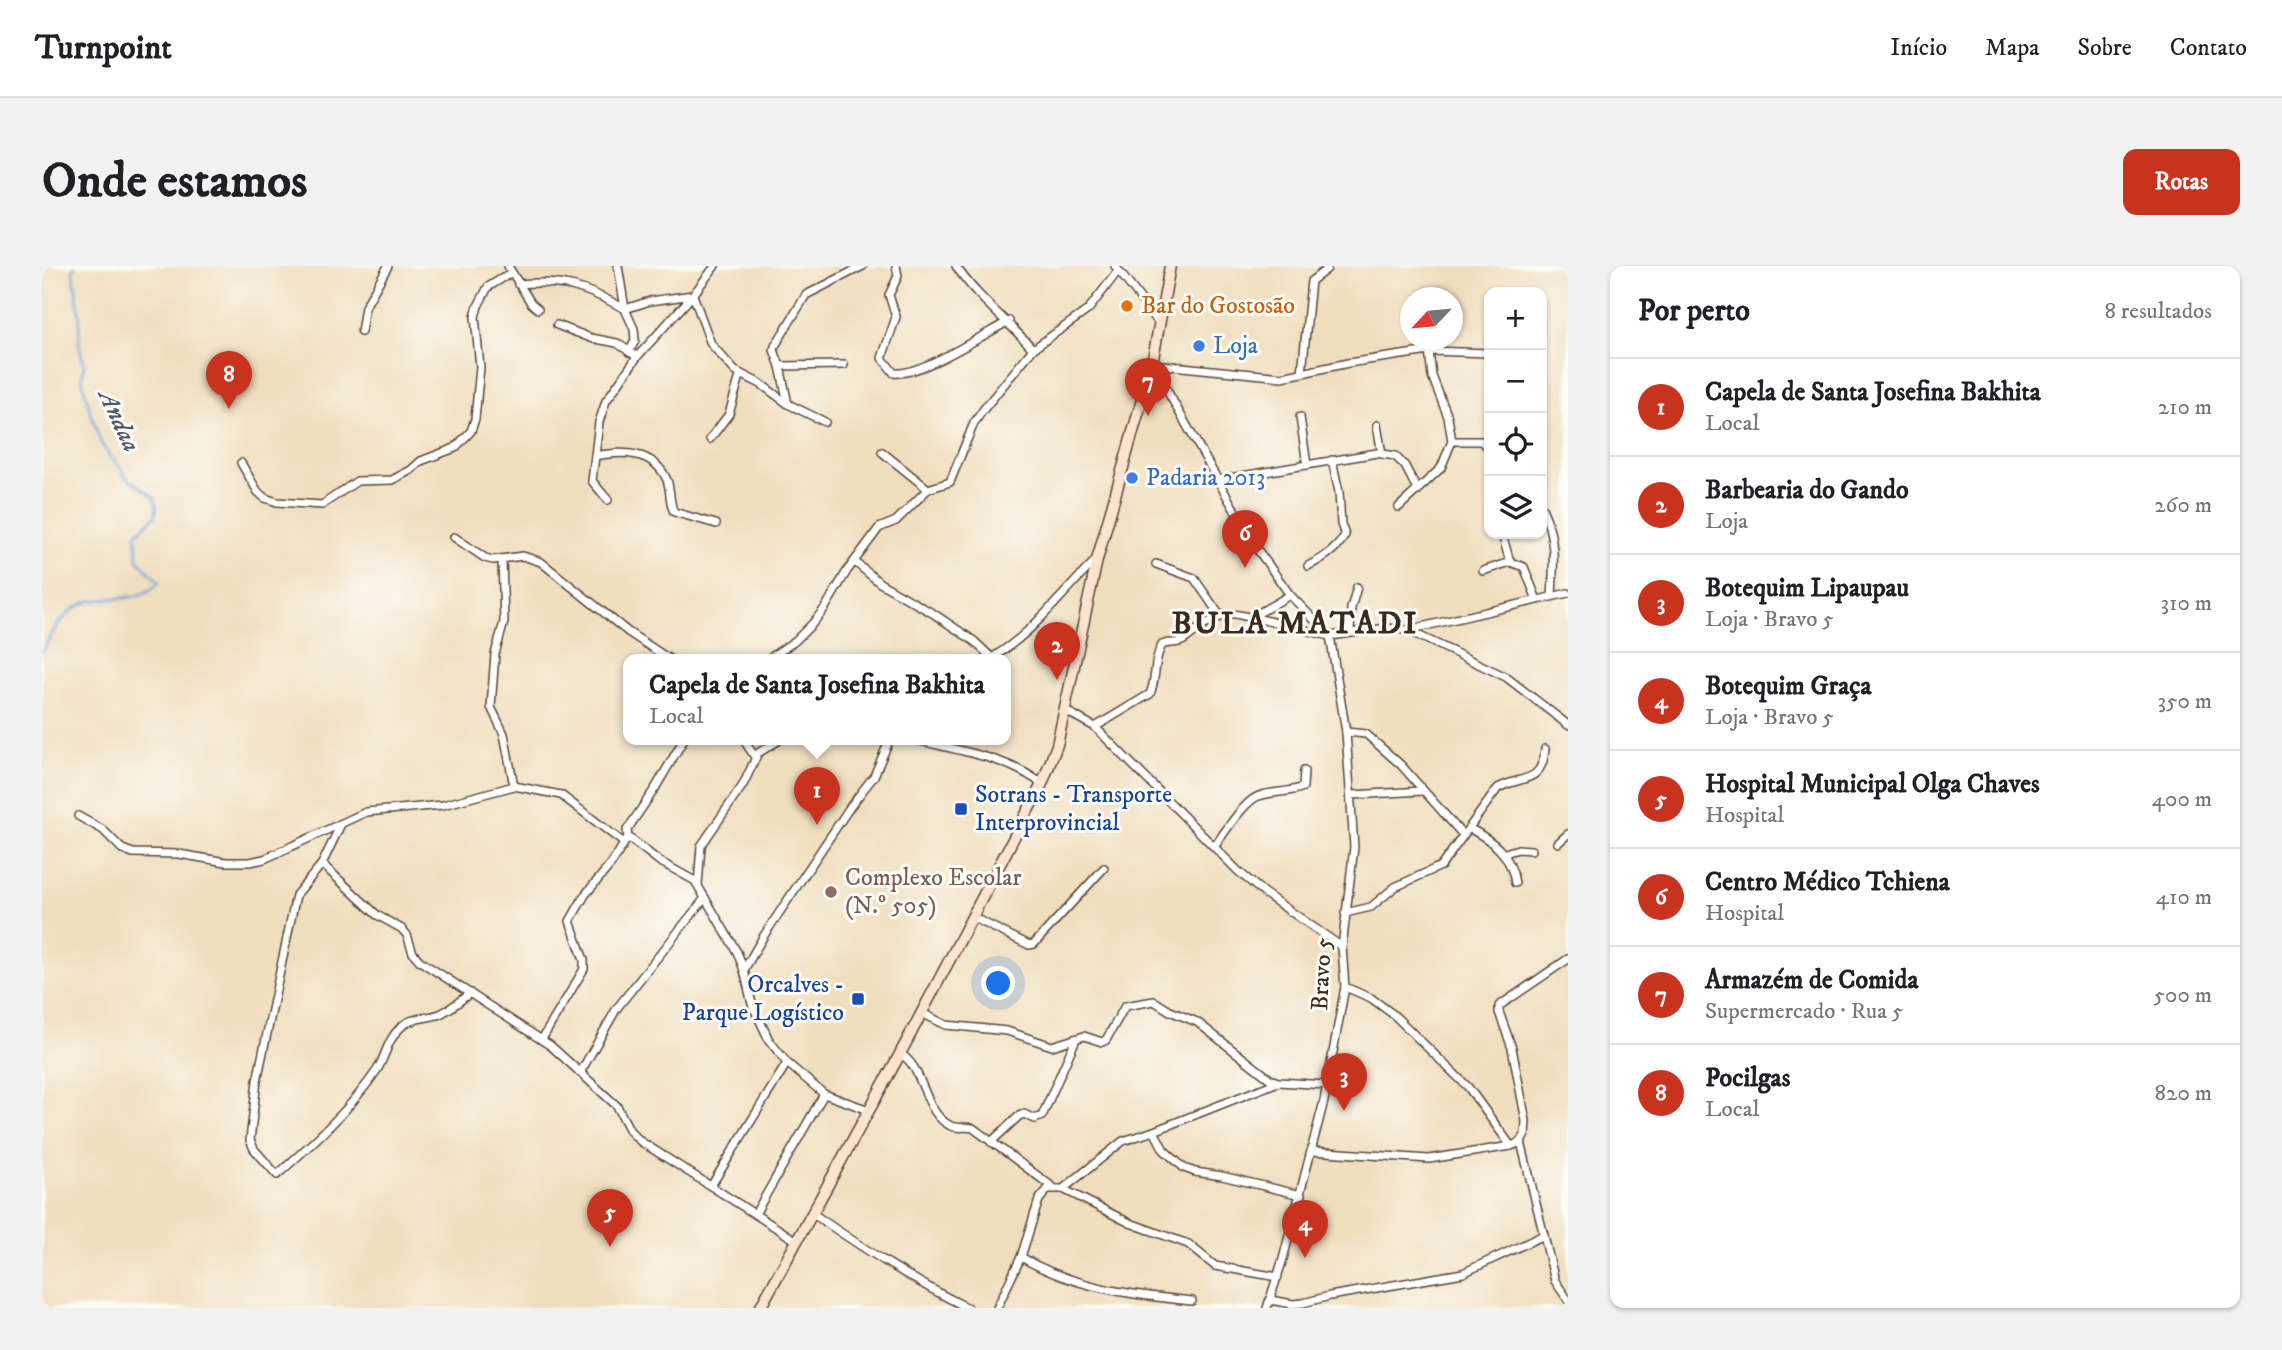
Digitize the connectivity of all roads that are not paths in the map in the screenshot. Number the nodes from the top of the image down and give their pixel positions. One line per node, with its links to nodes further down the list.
1 (388, 266): 18 (street)
2 (618, 266): 14 (street)
3 (715, 266): 12 (street)
4 (863, 266): 25 (street)
5 (897, 266): 15 (street)
6 (956, 266): 15 (street)
7 (1170, 266): 16 (main road)
8 (1328, 266): 26 (street)
9 (1117, 268): 16 (street); 19 (street)
10 (510, 270): 11 (street); 39 (street)
11 (518, 284): 13 (street); 14 (street)
12 (693, 295): 14 (street); 22 (street); 27 (street)
13 (538, 309)
14 (625, 309): 22 (street)
15 (1009, 321): 19 (street)
16 (1159, 323): 23 (main road)
17 (556, 325): 22 (street)
18 (361, 332)
19 (1033, 349): 42 (street)
20 (1429, 351): 21 (street); 26 (street); 33 (street)
21 (1484, 353)
22 (633, 354): 37 (street)
23 (1152, 364): 26 (street); 41 (street); 51 (main road)
24 (844, 365): 25 (street)
25 (780, 366): 28 (street)
26 (1302, 373)
27 (740, 376): 28 (street); 32 (street)
28 (788, 404): 30 (street)
29 (1300, 417): 40 (street)
30 (825, 422)
31 (1377, 425): 36 (street)
32 (710, 439)
33 (1452, 441): 34 (street); 43 (street)
34 (1484, 444)
35 (882, 452): 42 (street)
36 (1382, 454): 38 (street); 43 (street)
37 (595, 456): 44 (street); 47 (street)
38 (1332, 460): 40 (street); 55 (street)
39 (241, 463)
40 (1307, 465): 41 (street)
41 (1218, 480): 59 (street)
42 (928, 489): 52 (street)
43 (1418, 491): 45 (street)
44 (608, 500)
45 (1399, 507)
46 (1547, 519): 60 (street)
47 (716, 524)
48 (454, 537): 50 (street)
49 (1504, 541): 53 (street)
50 (502, 559): 67 (street); 85 (street)
51 (1097, 560): 70 (street); 71 (main road)
52 (855, 562): 68 (street); 69 (street)
53 (1510, 562): 56 (street); 61 (street)
54 (1156, 564): 62 (street)
55 (1308, 566)
56 (1483, 571)
57 (1357, 587): 65 (street)
58 (1568, 593): 60 (street)
59 (1290, 595): 63 (street); 66 (street)
60 (1552, 596): 61 (street)
61 (1536, 600): 64 (street)
62 (1221, 617): 63 (street); 74 (street)
63 (1252, 617): 66 (street)
64 (1407, 630): 65 (street); 72 (street)
65 (1350, 632): 66 (street)
66 (1330, 636): 75 (street, Bravo 5)
67 (661, 654)
68 (775, 654)
69 (987, 654)
70 (998, 654)
71 (1066, 711): 74 (street); 84 (main road)
72 (1564, 716): 73 (street)
73 (1568, 725)
74 (1095, 727): 94 (street)
75 (1346, 732): 86 (street); 87 (street, Bravo 5)
76 (680, 745): 92 (street)
77 (747, 745): 82 (street)
78 (770, 745): 82 (street)
79 (887, 745): 106 (street)
80 (936, 745): 84 (street)
81 (1545, 749): 90 (street)
82 (755, 757): 100 (street)
83 (1304, 771): 94 (street)
84 (1042, 785): 103 (main road)
85 (514, 786): 89 (street); 92 (street)
86 (1423, 790): 87 (street); 90 (street)
87 (1352, 795): 102 (street, Bravo 5)
88 (78, 816): 89 (street)
89 (341, 824): 97 (street)
90 (1466, 831): 96 (street); 102 (street)
91 (1568, 834): 93 (street)
92 (626, 840): 100 (street); 110 (street)
93 (1558, 843)
94 (1215, 846): 104 (street)
95 (1531, 850): 96 (street)
96 (1505, 853): 99 (street)
97 (322, 864): 108 (street); 108 (street)
98 (1104, 868): 103 (street)
99 (1515, 883)
100 (698, 886): 101 (street)
101 (705, 898): 106 (street); 114 (street)
102 (1345, 914): 104 (street, Bravo 5)
103 (972, 917): 109 (main road)
104 (1342, 947): 107 (street, Bravo 5)
105 (1568, 959): 121 (street)
106 (744, 970): 113 (street)
107 (1345, 987): 116 (street, Bravo 5); 122 (street)
108 (470, 993): 110 (street)
109 (922, 1013): 111 (street); 112 (main road)
110 (542, 1039): 114 (street)
111 (1076, 1039): 115 (street); 120 (street)
112 (900, 1054): 118 (main road); 120 (street)
113 (787, 1063): 117 (street); 124 (street)
114 (580, 1073): 124 (street)
115 (1278, 1082): 116 (street); 119 (street)
116 (1327, 1085): 123 (street, Bravo 5)
117 (824, 1094): 118 (street); 128 (street)
118 (869, 1110): 127 (main road)
119 (1154, 1131): 125 (street); 126 (street)
120 (991, 1142): 125 (street)
121 (1521, 1142): 122 (street); 129 (street)
122 (1511, 1146): 123 (street)
123 (1312, 1152): 126 (street, Bravo 5)
124 (711, 1185): 128 (street)
125 (1059, 1189): 131 (street); 132 (street)
126 (1301, 1195): 132 (street, Bravo 5)
127 (812, 1213): 130 (main road); 137 (street)
128 (755, 1214): 130 (street)
129 (1544, 1235): 133 (street); 135 (street)
130 (797, 1241): 136 (main road)
131 (1021, 1257): 134 (street); 138 (street)
132 (1278, 1277): 135 (street, Bravo 5)
133 (1568, 1300)
134 (1192, 1301)
135 (1268, 1304)
136 (760, 1308)
137 (968, 1308)
138 (997, 1308)

